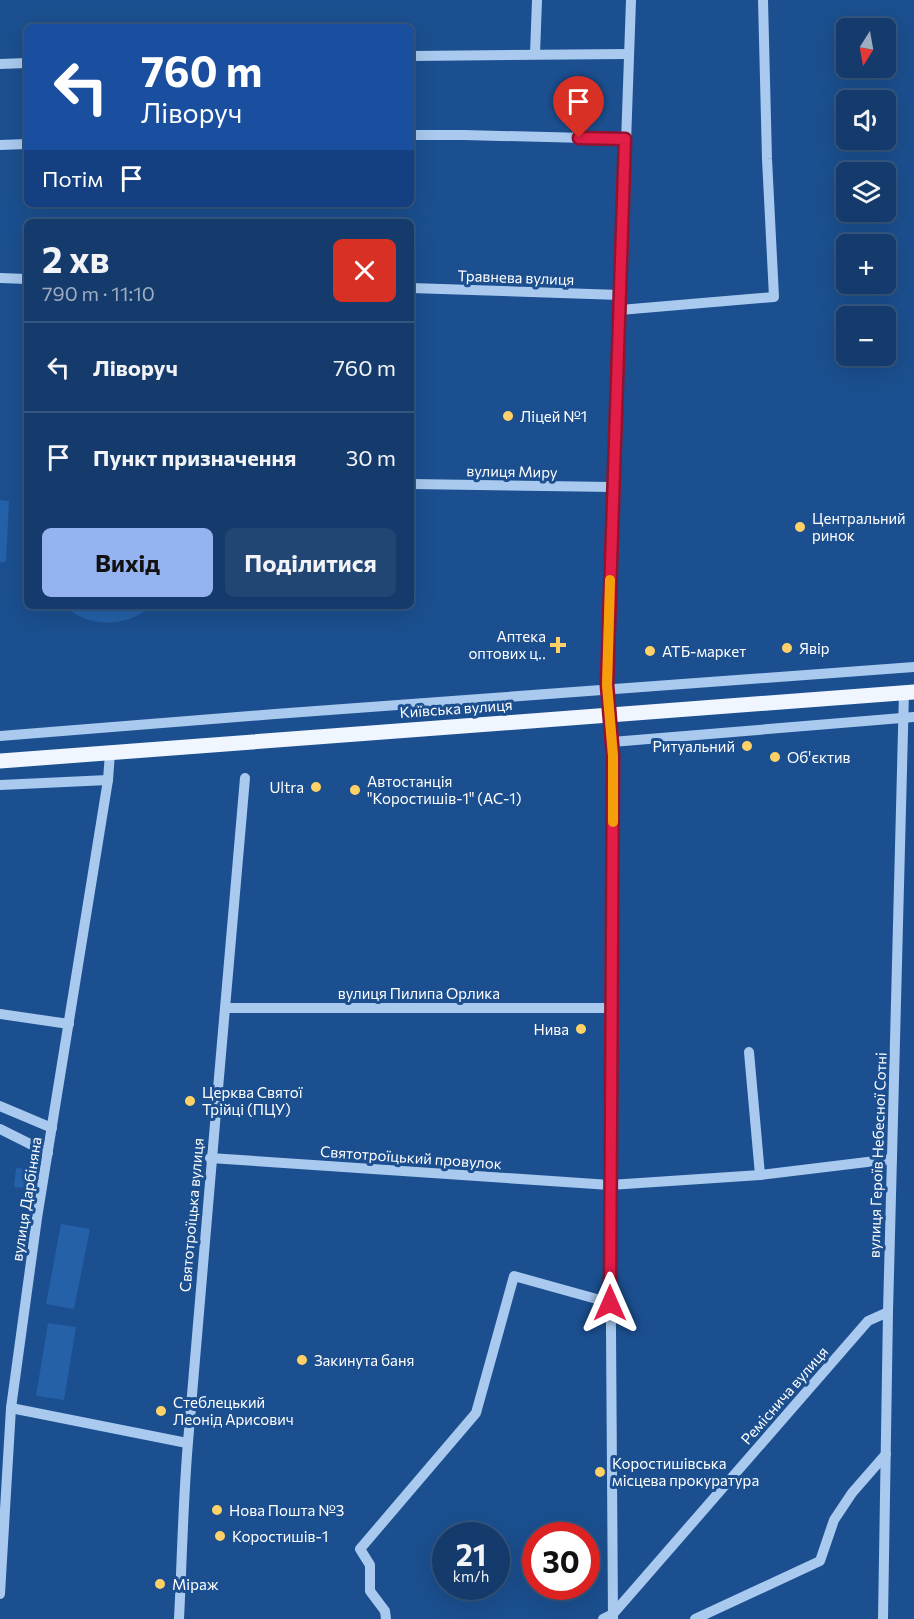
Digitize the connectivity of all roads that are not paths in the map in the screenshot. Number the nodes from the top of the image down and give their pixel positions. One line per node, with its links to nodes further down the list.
1 (537, 0): 4 (street)
2 (631, 0): 5 (street)
3 (763, 0): 17 (street)
4 (535, 54): 5 (street); 6 (street)
5 (628, 54): 10 (street)
6 (414, 56)
7 (24, 63): 8 (street)
8 (0, 64)
9 (414, 135): 10 (street)
10 (625, 139): 16 (street)
11 (24, 144): 12 (street)
12 (0, 146)
13 (0, 279): 14 (street)
14 (24, 279)
15 (414, 288): 16 (street, Травнева вулиця)
16 (620, 295): 17 (street)
17 (620, 310): 19 (street)
18 (414, 484): 19 (street, вулиця Миру)
19 (613, 488): 21 (street)
20 (914, 668): 21 (street, Київська вулиця)
21 (607, 689): 23 (street); 25 (street, Київська вулиця)
22 (909, 692): 23 (main road, Київська вулиця); 24 (street, вулиця Героїв Небесної Сотні)
23 (609, 715): 26 (street); 27 (main road, Київська вулиця)
24 (908, 717): 26 (street); 42 (street, вулиця Героїв Небесної Сотні)
25 (0, 736)
26 (612, 742): 33 (street)
27 (110, 753): 28 (main road, Київська вулиця); 30 (street, вулиця Дарбіняна)
28 (0, 761)
29 (245, 778): 32 (street, Святотроїцька вулиця)
30 (108, 780): 31 (street); 35 (street, вулиця Дарбіняна)
31 (0, 785)
32 (226, 1008): 33 (street, вулиця Пилипа Орлика); 41 (street, Святотроїцька вулиця)
33 (612, 1008): 44 (street)
34 (0, 1014): 35 (street)
35 (69, 1024): 38 (street, вулиця Дарбіняна)
36 (749, 1052): 43 (street)
37 (0, 1106): 38 (street)
38 (52, 1128): 40 (street, вулиця Дарбіняна)
39 (0, 1129): 40 (street)
40 (48, 1153): 47 (street, вулиця Дарбіняна)
41 (210, 1158): 44 (street, Святотроїцький провулок); 48 (street, Святотроїцька вулиця)
42 (892, 1159): 43 (street, Святотроїцький провулок); 46 (street, вулиця Героїв Небесної Сотні)
43 (760, 1175): 44 (street, Святотроїцький провулок)
44 (610, 1185): 45 (street)
45 (610, 1303): 51 (street); 53 (street)
46 (888, 1312): 49 (street, вулиця Героїв Небесної Сотні); 51 (street, Реміснича вулиця)
47 (11, 1408): 48 (street); 50 (street, вулиця Дарбіняна)
48 (188, 1443): 52 (street, Святотроїцька вулиця)
49 (886, 1454): 54 (street); 55 (street, вулиця Героїв Небесної Сотні)
50 (0, 1594)
51 (611, 1618)
52 (179, 1619)
53 (386, 1619)
54 (695, 1619)
55 (883, 1619)

